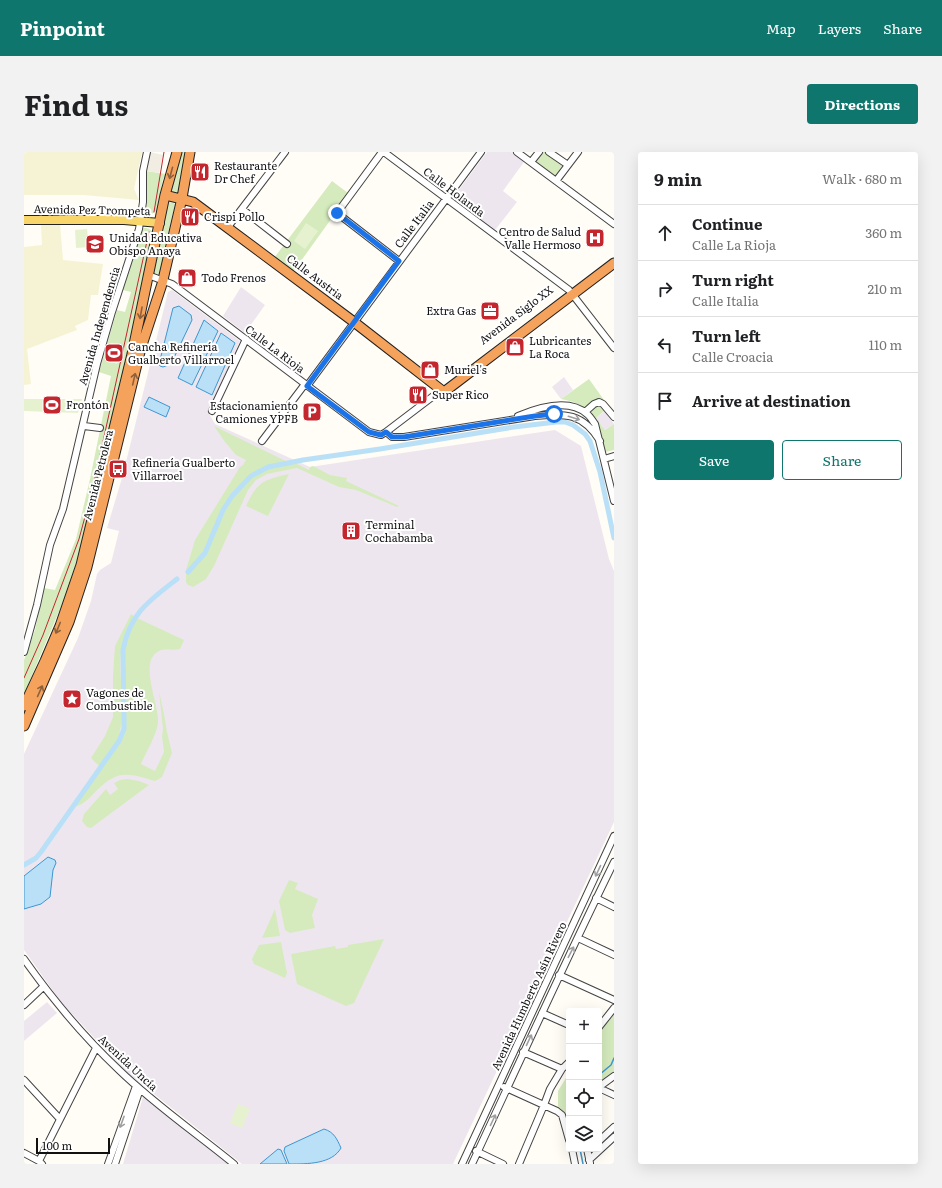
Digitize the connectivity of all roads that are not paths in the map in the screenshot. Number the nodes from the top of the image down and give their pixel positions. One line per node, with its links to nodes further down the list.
1 (147, 152): 19 (street, Avenida Independencia)
2 (177, 152): 14 (highway, Avenida Petrolera, one-way to 14)
3 (190, 152): 15 (highway, Avenida Petrolera)
4 (285, 152): 17 (street)
5 (383, 152): 16 (street, Calle Holanda); 25 (street)
6 (481, 152): 16 (street, Calle Italia)
7 (517, 152): 11 (street)
8 (539, 152): 11 (street)
9 (549, 152): 12 (street)
10 (578, 152): 12 (street)
11 (531, 162): 13 (street)
12 (568, 166): 13 (street)
13 (556, 181): 21 (street)
14 (165, 195): 15 (highway, Calle Austria); 20 (highway, Avenida Petrolera)
15 (182, 198): 22 (highway, Calle Austria); 28 (highway, Avenida Petrolera)
16 (446, 198): 25 (street, Calle Italia); 29 (street, Calle Holanda)
17 (242, 209): 22 (street); 23 (street)
18 (24, 220): 19 (main road, Avenida Pez Trompeta)
19 (140, 221): 20 (main road, Avenida Pez Trompeta); 39 (street, Avenida Independencia)
20 (160, 223): 27 (highway, Avenida Petrolera)
21 (614, 224)
22 (228, 227): 30 (highway, Calle Austria)
23 (287, 244)
24 (614, 256): 29 (highway, Avenida Siglo XX)
25 (399, 261): 30 (street, Calle Italia)
26 (614, 263): 29 (highway, Avenida Siglo XX)
27 (148, 275): 28 (street, Calle La Rioja); 48 (highway, Avenida Petrolera, one-way to 48)
28 (163, 280): 31 (street, Calle La Rioja); 49 (highway, Avenida Petrolera, one-way to 28)
29 (571, 292): 32 (street, Calle Holanda); 34 (highway, Avenida Siglo XX)
30 (354, 322): 33 (street, Calle Italia); 34 (highway, Calle Austria)
31 (246, 340): 33 (street, Calle La Rioja); 35 (street)
32 (614, 348)
33 (306, 385): 41 (street, Calle La Rioja); 42 (street, Calle Italia)
34 (440, 391): 41 (street, Avenida Siglo XX)
35 (212, 411)
36 (586, 412): 37 (street); 38 (street, Calle La Rioja); 43 (street, Calle La Rioja)
37 (614, 417)
38 (508, 420): 41 (street, Calle La Rioja); 43 (street, Calle La Rioja, one-way to 43)
39 (84, 426): 40 (street); 47 (street, Avenida Independencia)
40 (100, 428)
41 (386, 432)
42 (262, 441)
43 (600, 441): 45 (street, Calle La Rioja)
44 (614, 456): 45 (street)
45 (604, 459): 46 (street, Calle La Rioja)
46 (614, 501)
47 (24, 652)
48 (24, 706)
49 (24, 726)
50 (614, 836): 71 (street, Avenida Humberto Asín Rivero, one-way to 71)
51 (614, 862): 52 (street, Avenida Humberto Asín Rivero)
52 (596, 898): 53 (street); 54 (street, Avenida Humberto Asín Rivero)
53 (614, 907)
54 (578, 938): 55 (street); 57 (street, Avenida Humberto Asín Rivero, one-way to 54)
55 (614, 955)
56 (24, 959): 58 (street, Avenida Uncía)
57 (559, 975): 59 (street); 62 (street, Avenida Humberto Asín Rivero)
58 (43, 987): 60 (street); 65 (street, Avenida Uncía)
59 (614, 1000)
60 (24, 1005)
61 (614, 1008): 63 (street)
62 (542, 1013): 64 (street); 66 (street, Avenida Humberto Asín Rivero, one-way to 62)
63 (602, 1023)
64 (566, 1024)
65 (96, 1048): 73 (street, Avenida Uncía); 78 (street)
66 (523, 1052): 68 (street); 74 (street, Avenida Humberto Asín Rivero)
67 (566, 1065): 68 (street)
68 (562, 1069): 77 (street)
69 (614, 1076): 72 (street)
70 (24, 1080): 78 (street)
71 (500, 1085): 74 (street); 84 (street, Avenida Humberto Asín Rivero)
72 (602, 1086)
73 (138, 1088): 91 (street, one-way to 91); 92 (street); 93 (street, Avenida Uncía)
74 (508, 1088): 77 (street); 85 (street, Avenida Humberto Asín Rivero, one-way to 74)
75 (602, 1089): 76 (street)
76 (614, 1095)
77 (544, 1105): 80 (street); 97 (street)
78 (60, 1118): 89 (street)
79 (614, 1127): 81 (street)
80 (566, 1129)
81 (607, 1134): 82 (street); 83 (street)
82 (602, 1138)
83 (613, 1139): 90 (street)
84 (469, 1148): 85 (street); 94 (street, Avenida Humberto Asín Rivero)
85 (478, 1152): 95 (street, Avenida Humberto Asín Rivero); 96 (street)
86 (573, 1152): 98 (street)
87 (588, 1152): 90 (street)
88 (24, 1154): 89 (street)
89 (40, 1162)
90 (590, 1162)
91 (108, 1164)
92 (115, 1164)
93 (234, 1164)
94 (462, 1164)
95 (472, 1164)
96 (503, 1164)
97 (519, 1164)
98 (575, 1164)

